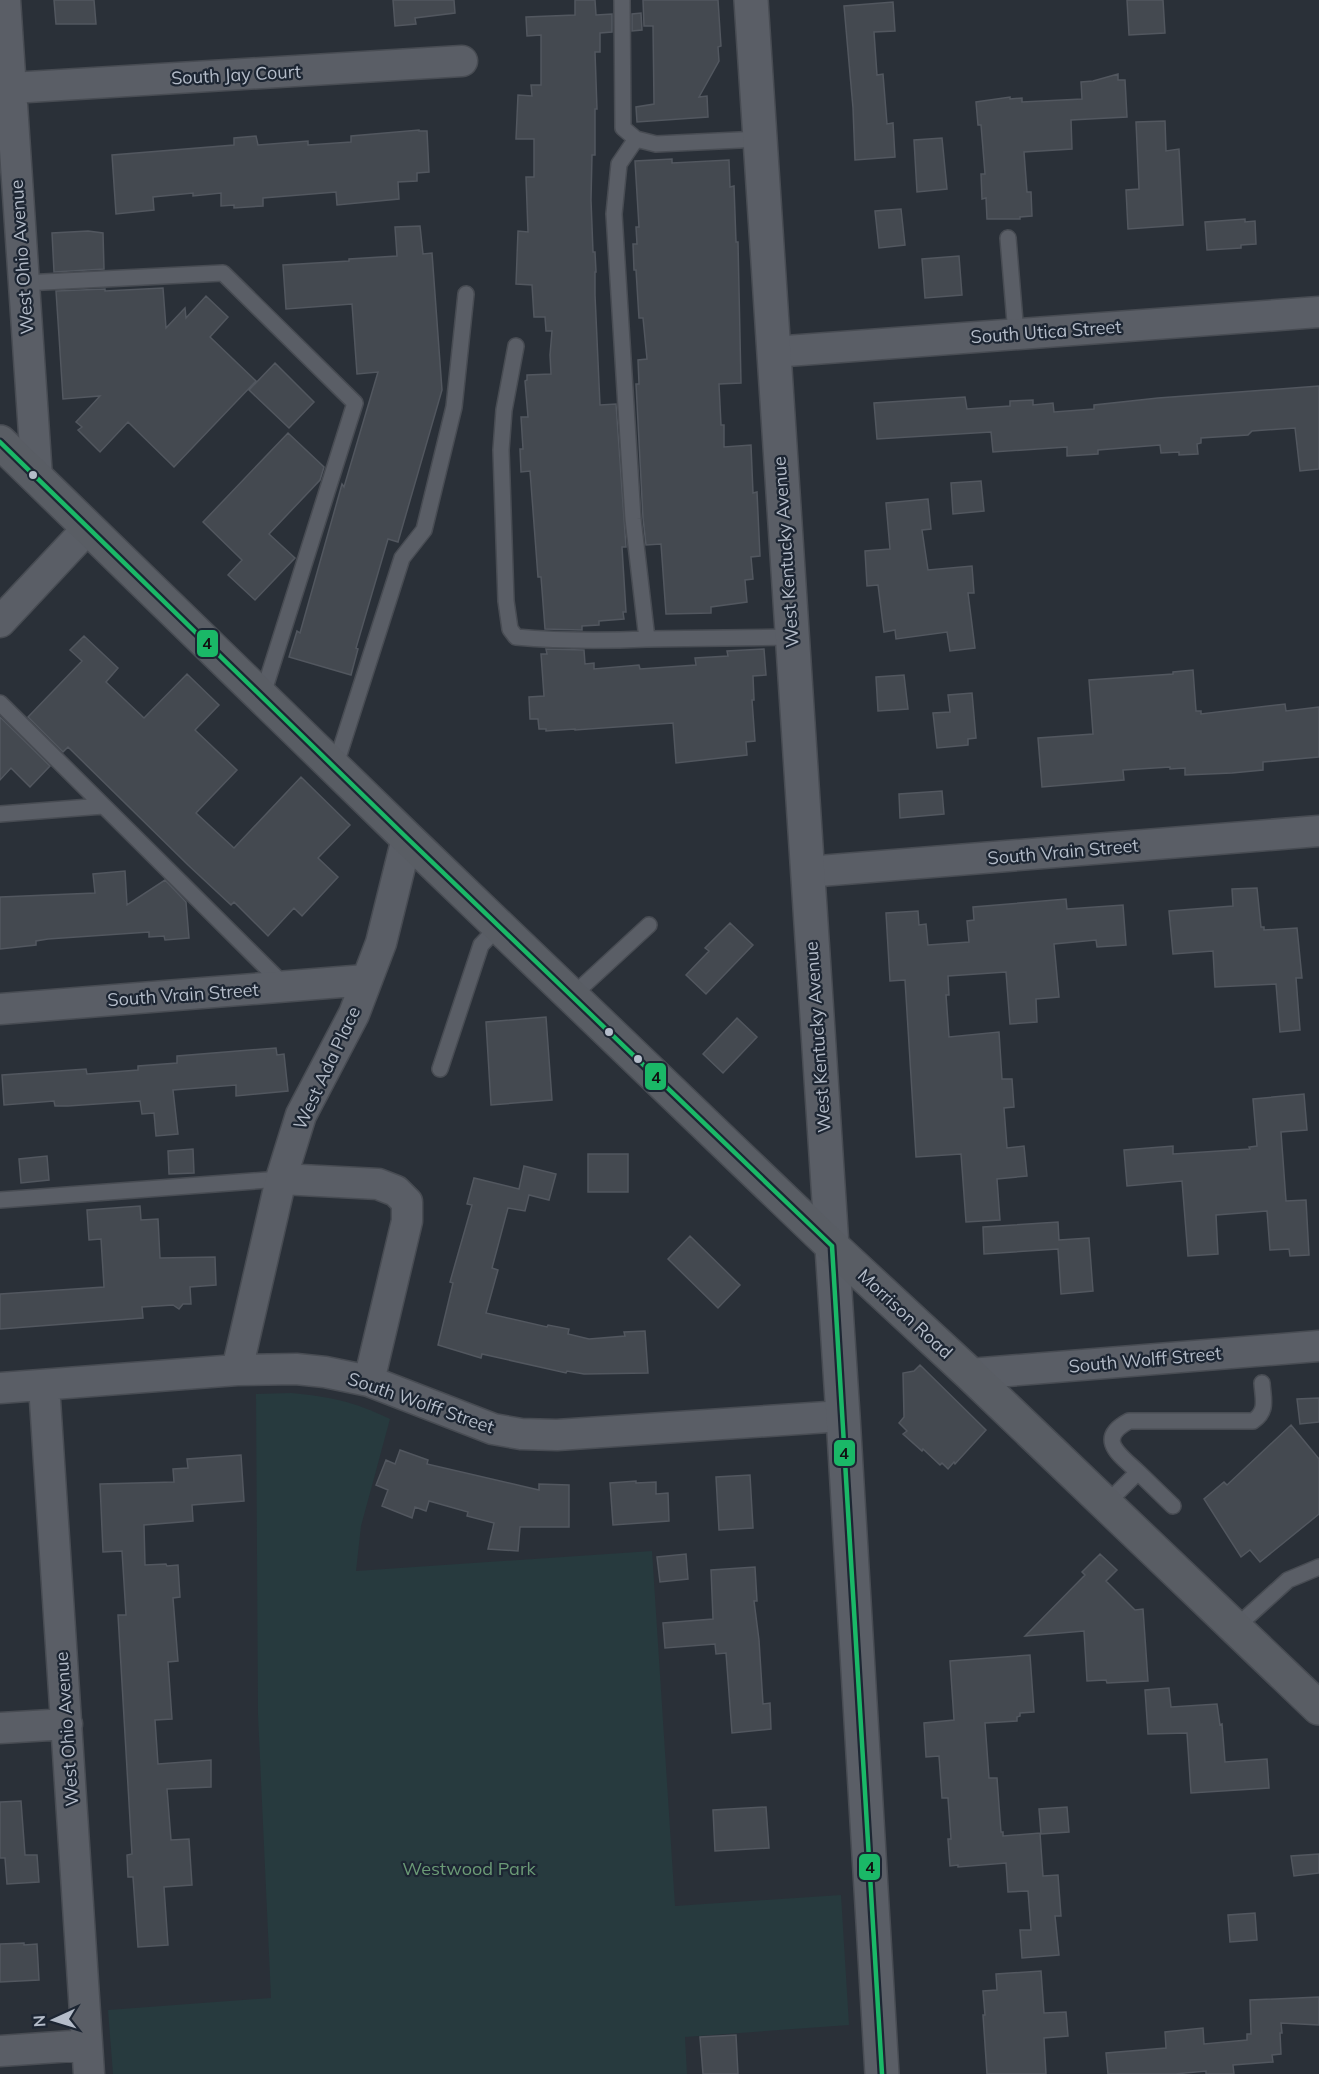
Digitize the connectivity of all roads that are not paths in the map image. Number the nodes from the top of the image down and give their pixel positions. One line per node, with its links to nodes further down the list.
1 (5, 0): 5 (street, West Ohio Avenue)
2 (622, 0): 6 (lane)
3 (751, 0): 7 (street, West Kentucky Avenue)
4 (462, 61): 5 (street, South Jay Court)
5 (11, 88): 9 (street, West Ohio Avenue)
6 (636, 139): 7 (lane); 20 (lane)
7 (760, 139): 14 (street, West Kentucky Avenue)
8 (1008, 238): 12 (lane)
9 (24, 283): 16 (street, West Ohio Avenue); 21 (lane)
10 (466, 294): 23 (lane)
11 (1319, 312): 12 (street, South Utica Street)
12 (1016, 334): 14 (street, South Utica Street)
13 (516, 346): 20 (lane)
14 (773, 352): 19 (street, West Kentucky Avenue)
15 (0, 442): 16 (main road, Morrison Road)
16 (37, 478): 17 (main road, Morrison Road)
17 (88, 528): 18 (street); 21 (main road, Morrison Road)
18 (0, 622)
19 (792, 637): 20 (lane); 28 (street, West Kentucky Avenue)
20 (647, 639)
21 (262, 697): 23 (main road, Morrison Road)
22 (0, 703): 24 (lane)
23 (335, 767): 27 (main road, Morrison Road)
24 (104, 806): 25 (lane); 32 (lane)
25 (0, 814)
26 (1319, 831): 28 (street, South Vrain Street)
27 (407, 838): 30 (main road, Morrison Road); 31 (street, West Ada Place)
28 (807, 872): 38 (street, West Kentucky Avenue)
29 (649, 925): 33 (lane)
30 (499, 926): 33 (main road, Morrison Road); 35 (lane)
31 (366, 980): 32 (street, South Vrain Street); 36 (street, West Ada Place)
32 (286, 988): 34 (street, South Vrain Street)
33 (572, 996): 38 (main road, Morrison Road)
34 (0, 1009)
35 (440, 1069)
36 (281, 1179): 37 (lane); 40 (street, West Ada Place); 42 (street)
37 (0, 1200)
38 (832, 1246): 41 (main road, Morrison Road); 46 (street, West Kentucky Avenue)
39 (1319, 1346): 41 (street, South Wolff Street)
40 (237, 1370): 42 (street, South Wolff Street); 44 (street, South Wolff Street)
41 (970, 1374): 48 (main road, Morrison Road)
42 (369, 1381): 46 (street, South Wolff Street)
43 (1262, 1383): 47 (lane)
44 (44, 1385): 45 (street, South Wolff Street); 53 (street, West Ohio Avenue)
45 (0, 1388)
46 (843, 1416): 57 (street, West Kentucky Avenue)
47 (1138, 1472): 48 (lane); 49 (lane)
48 (1106, 1504): 51 (main road, Morrison Road)
49 (1173, 1506)
50 (1319, 1567): 51 (lane)
51 (1235, 1628): 52 (main road, Morrison Road)
52 (1319, 1708)
53 (67, 1724): 54 (street); 56 (street, West Ohio Avenue)
54 (0, 1728)
55 (0, 2051): 56 (street)
56 (88, 2060)
57 (882, 2074)

